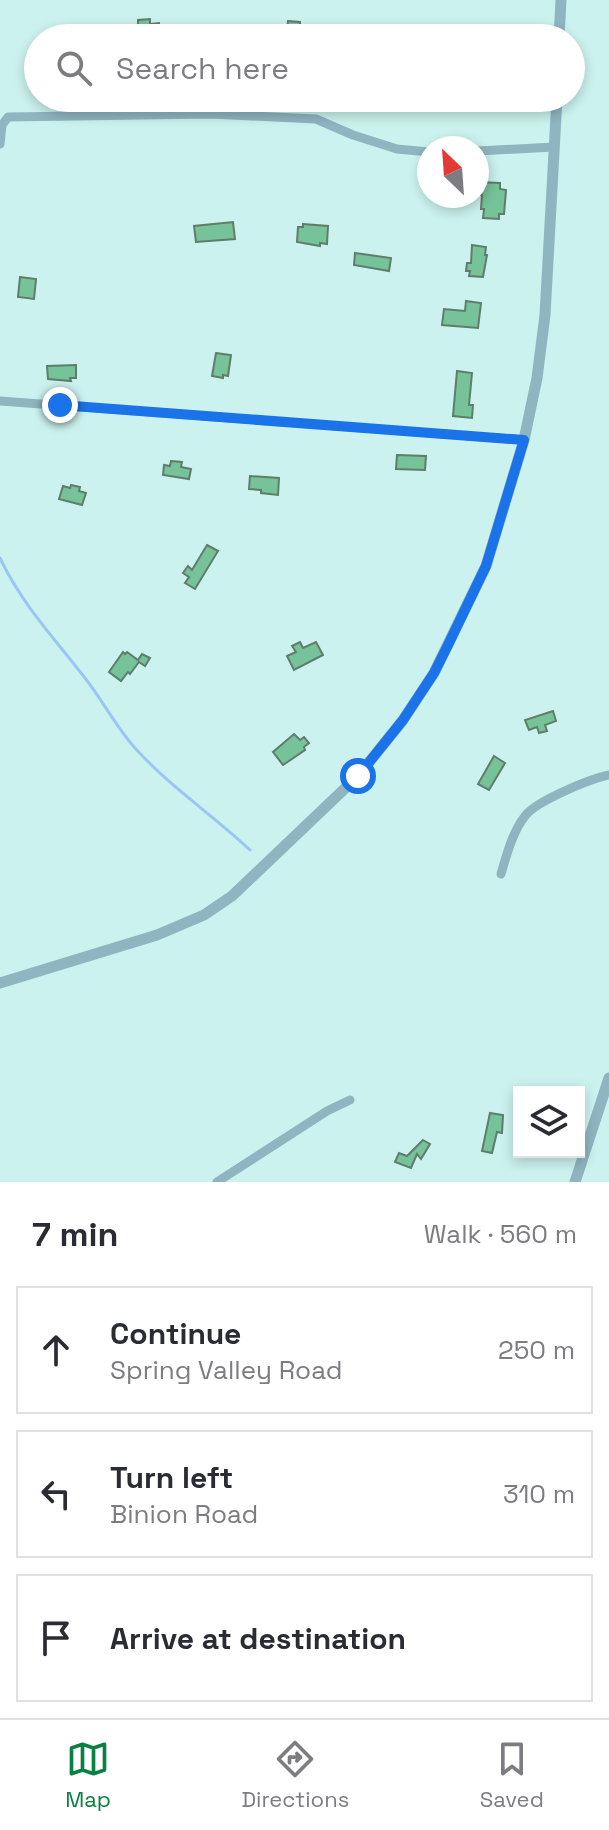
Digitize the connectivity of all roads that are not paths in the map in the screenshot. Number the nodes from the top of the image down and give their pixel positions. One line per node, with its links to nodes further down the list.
1 (561, 0): 2 (street)
2 (560, 24)
3 (556, 112): 5 (street)
4 (0, 144): 7 (street)
5 (554, 147): 6 (street); 9 (street)
6 (489, 150)
7 (417, 151)
8 (0, 401): 9 (street)
9 (524, 440): 12 (street)
10 (609, 775): 11 (street)
11 (501, 874)
12 (0, 983)
13 (609, 1078): 15 (street)
14 (350, 1100): 16 (street)
15 (603, 1111): 17 (street)
16 (217, 1182)
17 (575, 1182)

